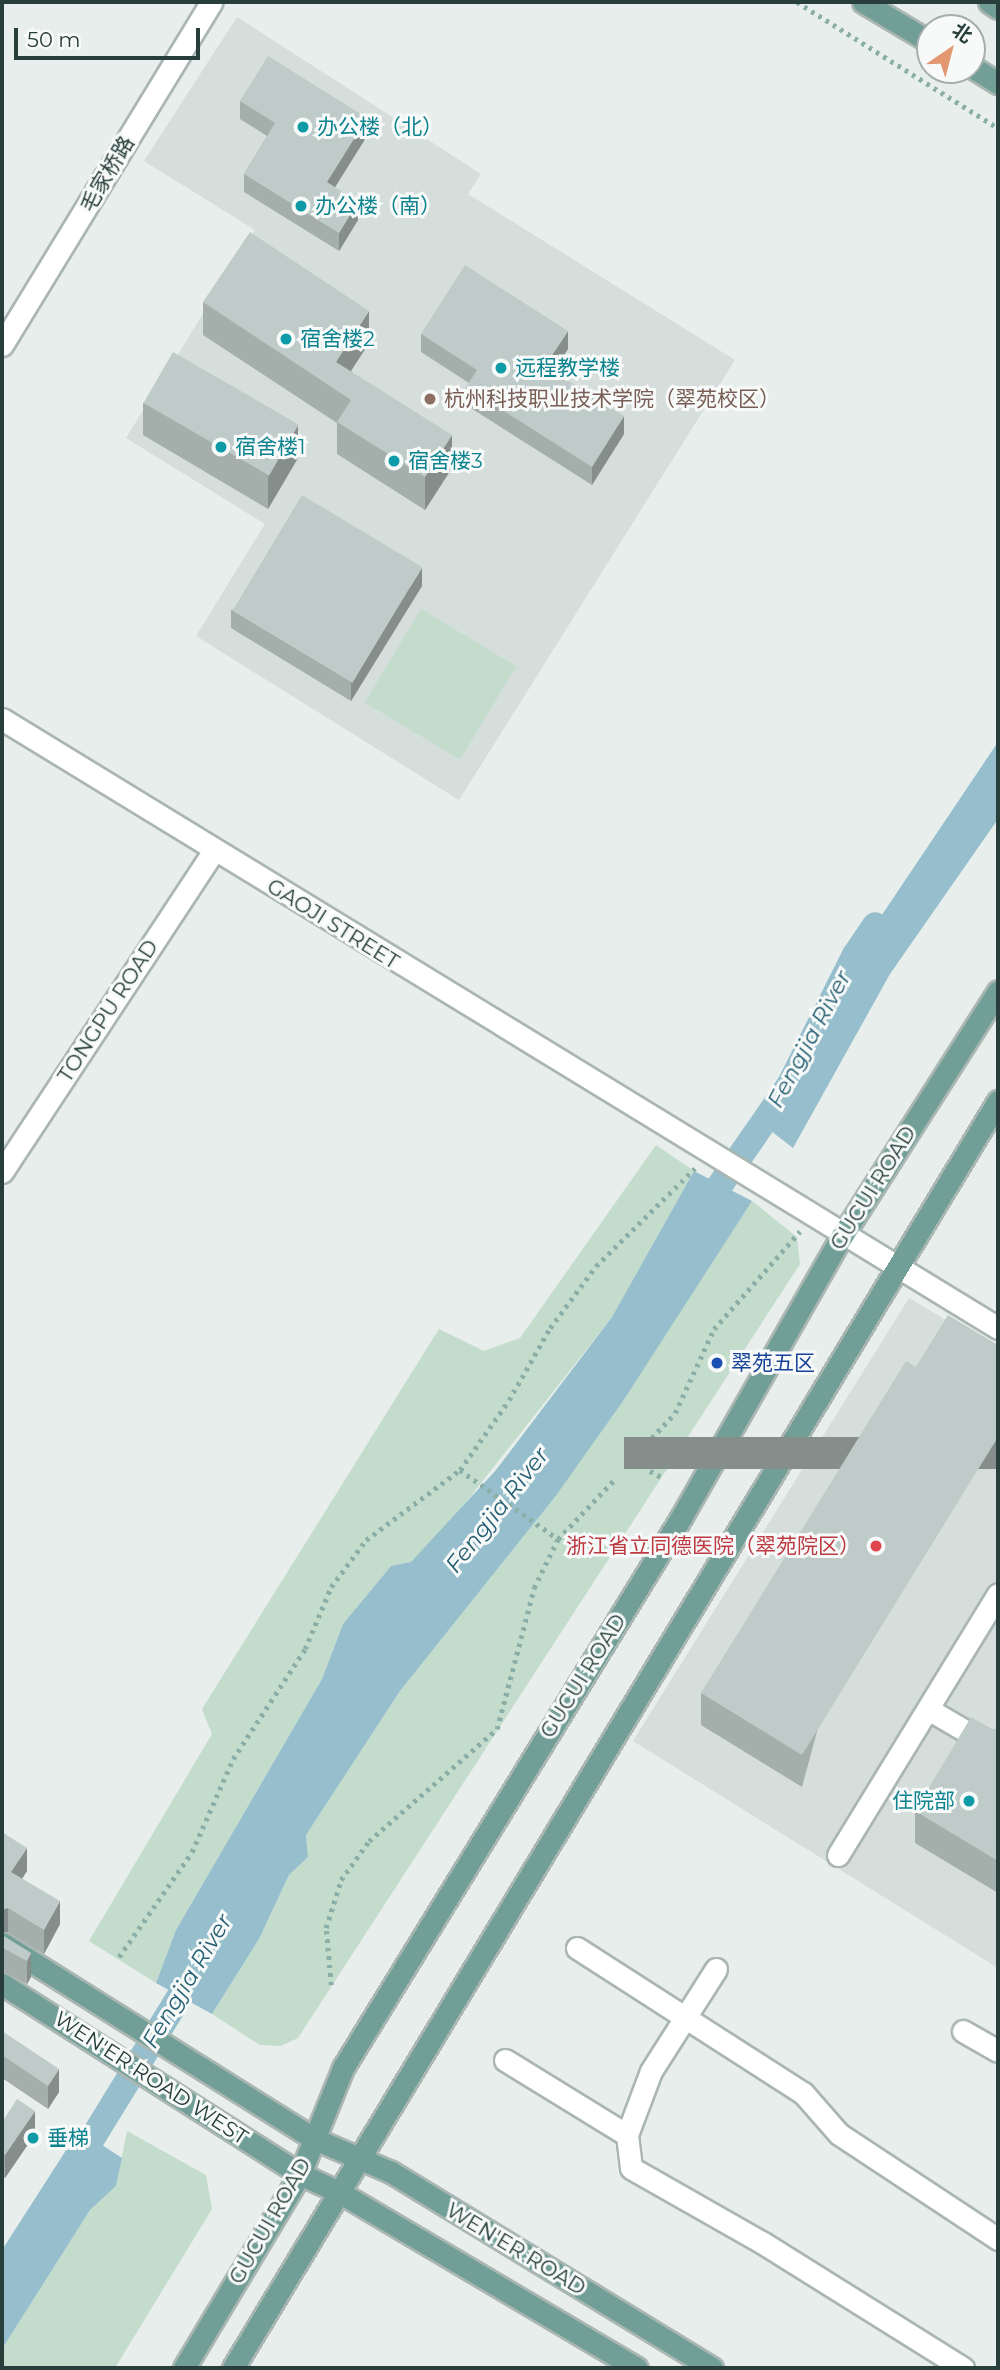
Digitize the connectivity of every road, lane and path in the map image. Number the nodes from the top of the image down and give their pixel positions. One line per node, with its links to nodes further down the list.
1 (211, 2): 8 (street, 毛家桥路)
2 (797, 2): 7 (path)
3 (863, 2): 6 (main road)
4 (989, 2): 5 (main road)
5 (998, 8)
6 (916, 34)
7 (998, 128)
8 (2, 345)
9 (2, 719): 10 (street, GAOJI STREET)
10 (214, 851): 14 (street, TONGPU ROAD); 15 (street, GAOJI STREET)
11 (998, 991): 15 (main road, GUCUI ROAD)
12 (998, 1101): 17 (main road, GUCUI ROAD)
13 (694, 1171): 20 (path)
14 (2, 1172)
15 (842, 1236): 17 (street); 40 (main road, GUCUI ROAD)
16 (797, 1237): 19 (path)
17 (897, 1268): 18 (street); 41 (main road, GUCUI ROAD)
18 (998, 1328)
19 (646, 1444)
20 (460, 1470): 24 (path); 31 (path)
21 (650, 1471): 23 (path)
22 (617, 1478): 24 (path)
23 (663, 1478)
24 (558, 1539): 34 (path)
25 (998, 1594): 26 (street)
26 (928, 1709): 27 (street); 28 (street)
27 (998, 1751)
28 (838, 1856)
29 (2, 1943): 40 (main road, WEN'ER ROAD WEST)
30 (578, 1948): 35 (street)
31 (119, 1957)
32 (716, 1969): 35 (street)
33 (2, 1984): 42 (main road, WEN'ER ROAD WEST)
34 (331, 1985)
35 (683, 2016): 39 (street); 44 (street)
36 (963, 2031): 37 (street)
37 (998, 2051)
38 (505, 2060): 39 (street)
39 (627, 2135): 49 (street)
40 (315, 2139): 41 (main road, WEN'ER ROAD); 42 (main road, GUCUI ROAD)
41 (359, 2159): 43 (main road, GUCUI ROAD); 48 (main road, WEN'ER ROAD)
42 (300, 2174): 43 (main road, WEN'ER ROAD); 45 (main road, GUCUI ROAD)
43 (340, 2192): 46 (main road, GUCUI ROAD); 47 (main road, WEN'ER ROAD)
44 (998, 2239)
45 (184, 2368)
46 (233, 2368)
47 (637, 2368)
48 (712, 2368)
49 (963, 2368)

